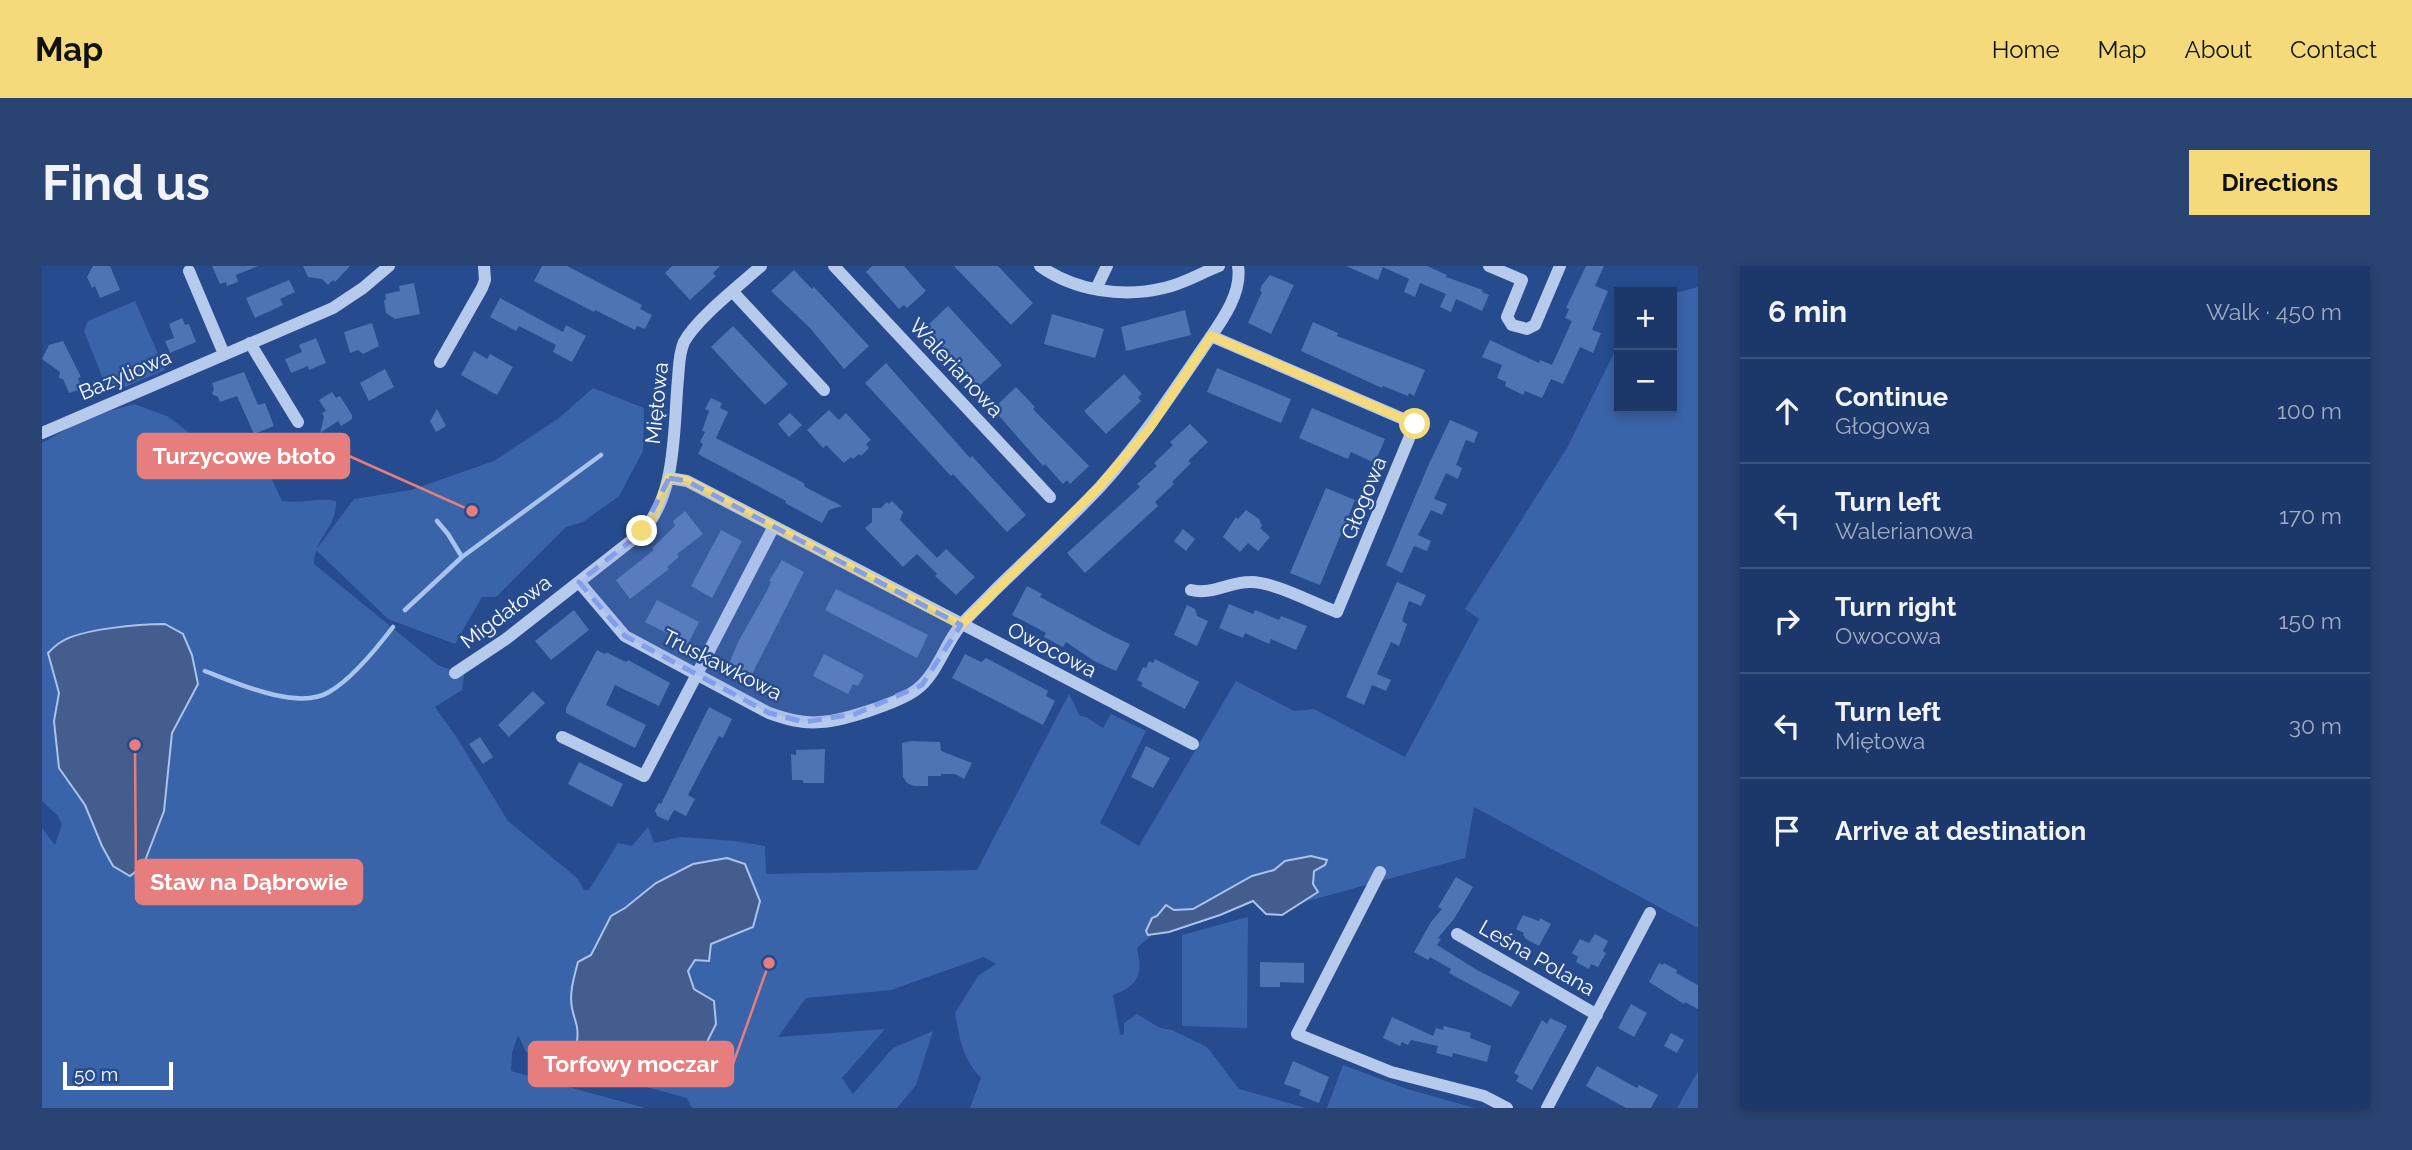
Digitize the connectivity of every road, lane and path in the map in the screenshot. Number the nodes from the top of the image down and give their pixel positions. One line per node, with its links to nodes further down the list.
1 (389, 266): 15 (street, Bazyliowa)
2 (484, 266): 17 (street)
3 (761, 266): 13 (street, Miętowa)
4 (834, 266): 22 (street, Walerianowa)
5 (1040, 266): 12 (street)
6 (1107, 266): 12 (street)
7 (1219, 266): 12 (street)
8 (1238, 266): 14 (street)
9 (1489, 266): 10 (street)
10 (1560, 266)
11 (189, 271): 16 (street)
12 (1096, 289)
13 (733, 292): 18 (street); 21 (street, Miętowa)
14 (1211, 336): 25 (street, Głogowa); 26 (street)
15 (250, 343): 16 (street, Bazyliowa); 19 (street)
16 (224, 354): 20 (street, Bazyliowa)
17 (440, 362)
18 (824, 390)
19 (298, 422)
20 (42, 433)
21 (669, 478): 23 (street, Owocowa); 24 (street, Miętowa)
22 (1050, 497)
23 (773, 528): 26 (street, Owocowa); 28 (street)
24 (579, 582): 27 (street, Migdałowa); 28 (street, Truskawkowa)
25 (1191, 590)
26 (961, 625): 28 (street, Truskawkowa); 30 (street, Owocowa)
27 (455, 673)
28 (695, 675): 29 (street)
29 (562, 737)
30 (1193, 744)
31 (1380, 872): 35 (street)
32 (1650, 913): 34 (street, Leśna Polana)
33 (1457, 934): 34 (street, Leśna Polana)
34 (1597, 1015): 36 (street, Leśna Polana)
35 (1507, 1108)
36 (1547, 1108)

